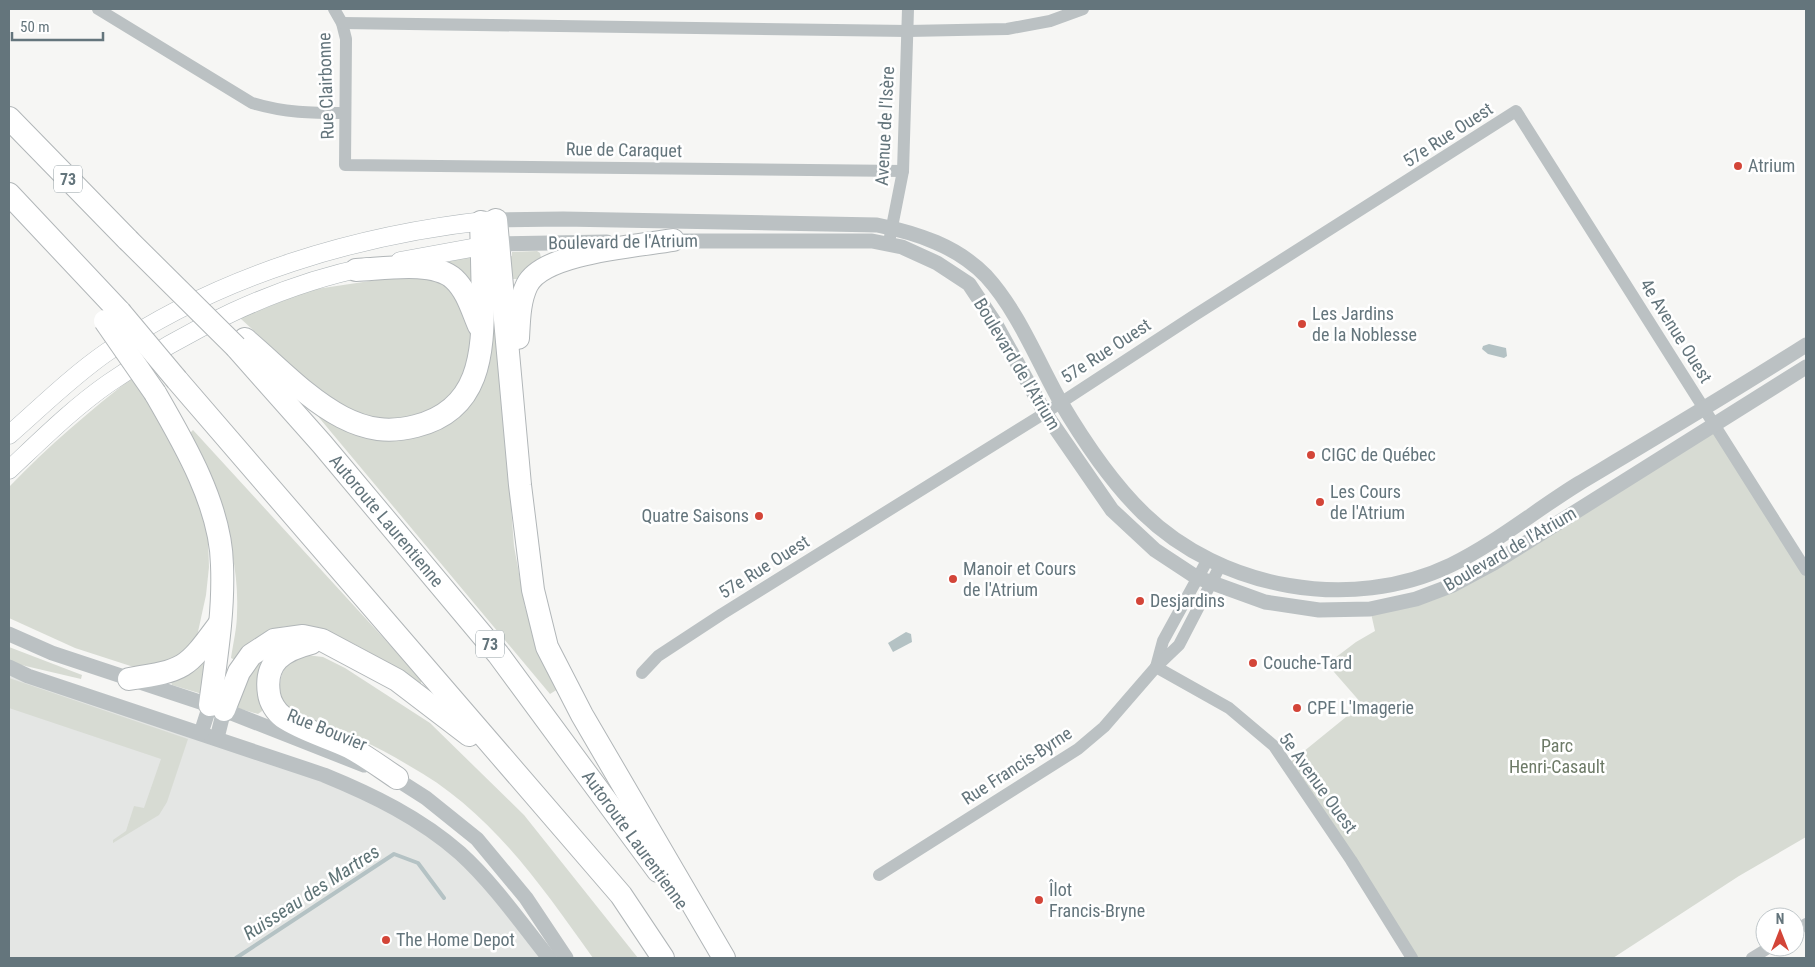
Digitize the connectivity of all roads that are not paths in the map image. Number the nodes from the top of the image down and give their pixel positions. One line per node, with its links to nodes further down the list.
1 (98, 9): 8 (street)
2 (334, 9): 5 (street, Rue Clairbonne)
3 (908, 9): 6 (street, Avenue de l'Isère)
4 (1083, 9): 6 (street)
5 (342, 23): 6 (street); 8 (street, Rue Clairbonne)
6 (908, 31): 11 (street, Avenue de l'Isère)
7 (1516, 112): 24 (street, 57e Rue Ouest); 26 (street, 4e Avenue Ouest)
8 (346, 113): 10 (street, Rue Clairbonne)
9 (9, 118): 21 (highway, Autoroute Laurentienne / 73, bridge)
10 (346, 165): 11 (street, Rue de Caraquet)
11 (903, 171): 14 (street, Avenue de l'Isère)
12 (9, 194): 19 (highway)
13 (489, 221): 14 (street, Boulevard de l'Atrium); 17 (highway); 29 (main road, Boulevard de l'Atrium)
14 (892, 228): 16 (street, Avenue de l'Isère); 24 (street, Boulevard de l'Atrium)
15 (674, 240): 16 (street, Boulevard de l'Atrium); 17 (street, Boulevard de l'Atrium); 25 (highway)
16 (888, 244): 27 (street, Boulevard de l'Atrium)
17 (490, 245): 18 (main road, Boulevard de l'Atrium); 20 (highway); 25 (highway)
18 (356, 270): 20 (highway); 30 (main road, Boulevard de l'Atrium)
19 (112, 316): 36 (highway, bridge); 46 (highway, bridge)
20 (483, 334): 21 (highway)
21 (240, 343): 52 (highway, Autoroute Laurentienne / 73)
22 (1806, 345): 26 (street, Boulevard de l'Atrium)
23 (1806, 367): 28 (street, Boulevard de l'Atrium)
24 (1061, 401): 27 (street, 57e Rue Ouest); 32 (street, Boulevard de l'Atrium)
25 (514, 402): 52 (highway)
26 (1705, 410): 28 (street, 4e Avenue Ouest); 32 (street, Boulevard de l'Atrium)
27 (1045, 413): 34 (street, Boulevard de l'Atrium); 41 (street, 57e Rue Ouest)
28 (1715, 426): 31 (street, 4e Avenue Ouest); 35 (street, Boulevard de l'Atrium)
29 (9, 435)
30 (9, 470)
31 (1802, 555): 33 (street, 4e Avenue Ouest)
32 (1214, 562): 34 (street, Rue Francis-Byrne); 35 (street, Rue Francis-Byrne)
33 (1806, 570)
34 (1196, 577): 35 (street, Boulevard de l'Atrium); 40 (street, Rue Francis-Byrne)
35 (1212, 584): 40 (street, Rue Francis-Byrne)
36 (220, 622): 42 (highway); 43 (highway)
37 (9, 634): 42 (street, Rue Bouvier)
38 (322, 640): 43 (highway); 46 (highway); 47 (highway)
39 (9, 667): 44 (street)
40 (1156, 667): 48 (street, Rue Francis-Byrne); 53 (street, 5e Avenue Ouest)
41 (642, 673)
42 (129, 679): 43 (street, Rue Bouvier)
43 (217, 708): 44 (street); 45 (street); 47 (street, Rue Bouvier)
44 (201, 733): 45 (street)
45 (216, 738): 49 (street)
46 (506, 763): 51 (highway)
47 (397, 778): 50 (street, Rue Bouvier)
48 (879, 874)
49 (549, 958)
50 (566, 958)
51 (663, 958)
52 (724, 958)
53 (1412, 958)

